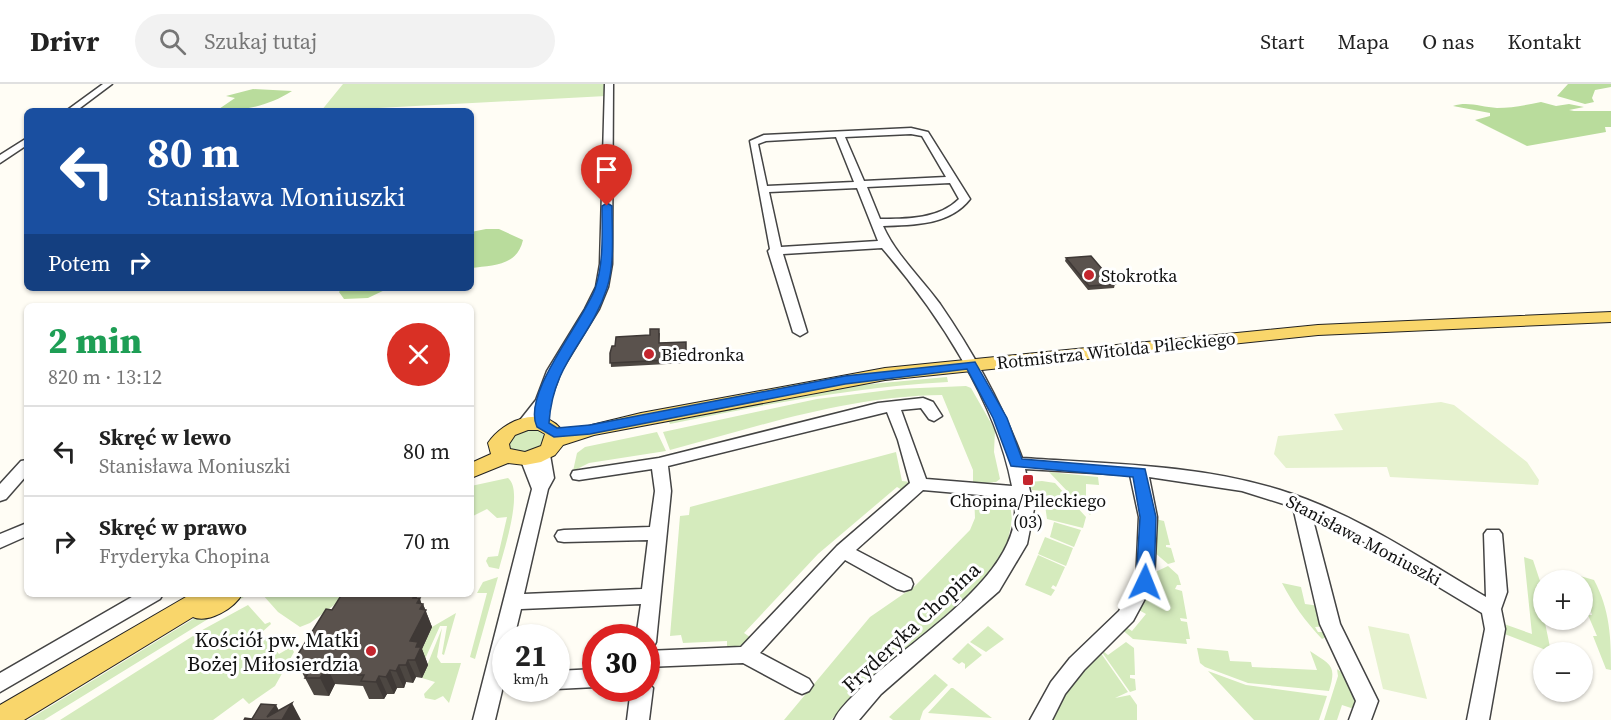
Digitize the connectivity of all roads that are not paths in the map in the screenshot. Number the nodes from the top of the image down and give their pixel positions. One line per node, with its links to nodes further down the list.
1 (108, 84): 3 (street)
2 (609, 84): 18 (street)
3 (74, 108)
4 (840, 135): 7 (street); 8 (street, Fryderyka Chopina); 9 (street)
5 (24, 143): 6 (street)
6 (0, 160)
7 (953, 180): 8 (street); 10 (street)
8 (859, 184): 9 (street); 10 (street, Fryderyka Chopina)
9 (763, 189): 12 (street)
10 (875, 223): 11 (street, Fryderyka Chopina)
11 (885, 244): 12 (street); 15 (street, Fryderyka Chopina)
12 (774, 250): 14 (street)
13 (1611, 317): 15 (main road, Rotmistrza Witolda Pileckiego)
14 (800, 332)
15 (971, 365): 18 (main road, Rotmistrza Witolda Pileckiego); 22 (street, Fryderyka Chopina)
16 (892, 406): 17 (street); 21 (street); 27 (street)
17 (934, 416)
18 (541, 439): 19 (main road); 19 (main road); 42 (street)
19 (502, 453): 20 (main road); 24 (main road)
20 (474, 462)
21 (659, 463): 26 (street); 32 (street)
22 (1016, 463): 25 (street, Stanisława Moniuszki); 28 (street, Fryderyka Chopina)
23 (24, 468): 29 (street)
24 (474, 469)
25 (1140, 473): 30 (street, Stanisława Moniuszki); 55 (street)
26 (579, 475)
27 (919, 484): 28 (street); 36 (street)
28 (1022, 493): 54 (street, Fryderyka Chopina)
29 (0, 495)
30 (1301, 505): 43 (street, Stanisława Moniuszki); 56 (street)
31 (24, 530): 35 (street)
32 (658, 533): 34 (street); 38 (street)
33 (1493, 534): 43 (street)
34 (564, 536)
35 (0, 542)
36 (843, 551): 37 (street); 45 (street)
37 (904, 584)
38 (651, 596): 42 (street); 44 (street)
39 (148, 597): 47 (street)
40 (206, 597): 50 (main road)
41 (225, 597): 51 (main road)
42 (513, 602): 52 (street)
43 (1491, 609): 57 (street)
44 (648, 624)
45 (746, 655): 46 (street); 48 (street)
46 (660, 658)
47 (0, 683)
48 (802, 685)
49 (640, 702): 53 (street)
50 (0, 720)
51 (25, 720)
52 (484, 720)
53 (638, 720)
54 (845, 720)
55 (1041, 720)
56 (1360, 720)
57 (1478, 720)

